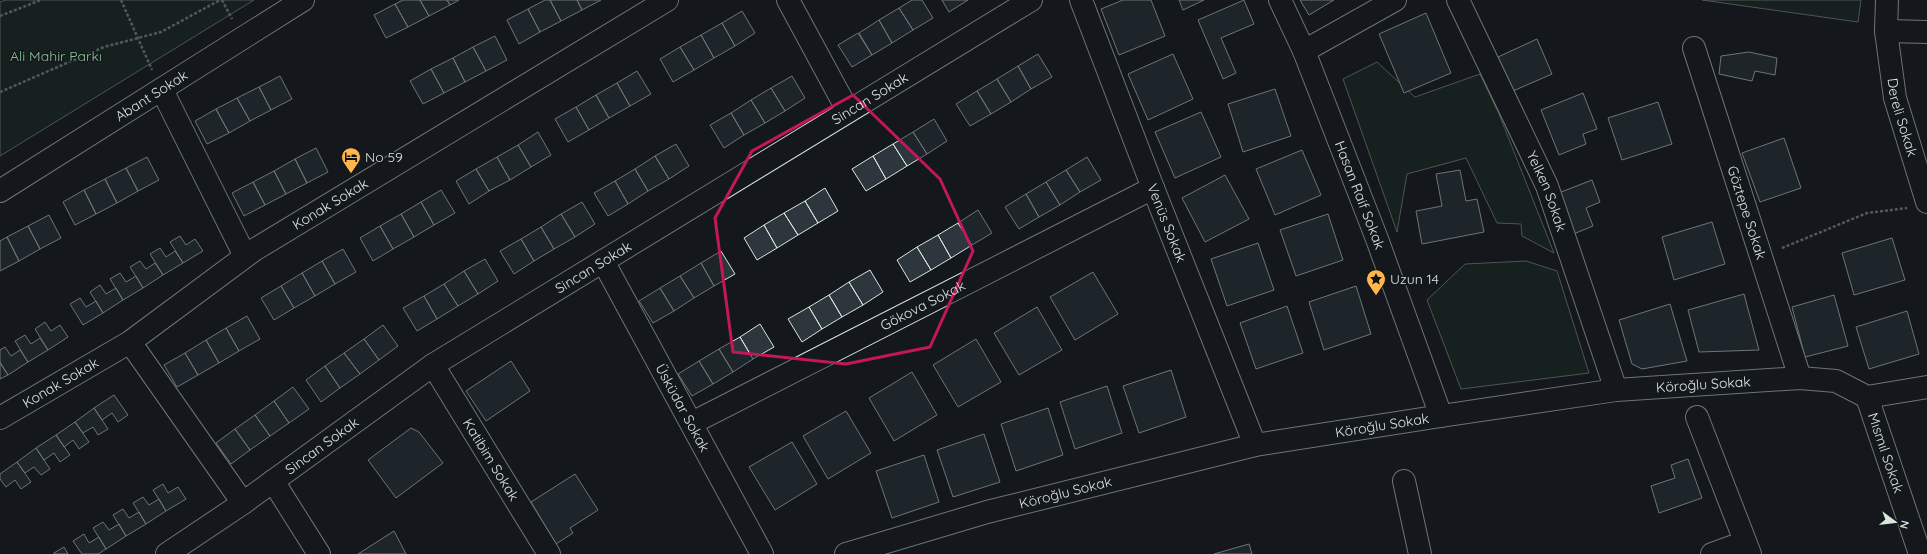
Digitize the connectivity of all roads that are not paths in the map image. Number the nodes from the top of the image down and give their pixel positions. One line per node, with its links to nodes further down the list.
1 (303, 0): 14 (street, Abant Sokak)
2 (667, 0): 19 (street, Konak Sokak)
3 (788, 0): 15 (street)
4 (1031, 0): 15 (street, Sincan Sokak)
5 (1081, 0): 16 (street, Venüs Sokak)
6 (1280, 0): 13 (street, Hasan Raif Sokak)
7 (1395, 0): 13 (street)
8 (1458, 0): 25 (street, Yelken Sokak)
9 (1887, 0): 10 (street, Dereli Sokak)
10 (1886, 31): 11 (street); 18 (street, Dereli Sokak)
11 (1927, 32)
12 (1694, 48): 23 (street, Göztepe Sokak)
13 (1304, 51): 27 (street, Hasan Raif Sokak)
14 (162, 90): 17 (street, Abant Sokak); 19 (street)
15 (848, 111): 20 (street, Sincan Sokak)
16 (1153, 188): 30 (street, Gökova Sokak); 31 (street, Venüs Sokak)
17 (0, 191)
18 (1919, 205)
19 (245, 256): 21 (street, Konak Sokak)
20 (603, 261): 22 (street, Sincan Sokak); 30 (street, Üsküdar Sokak)
21 (130, 342): 29 (street, Konak Sokak); 34 (street)
22 (433, 365): 32 (street, Sincan Sokak); 38 (street, Katibim Sokak)
23 (1800, 378): 25 (street, Köroğlu Sokak); 26 (street, Köroğlu Sokak)
24 (1927, 387): 26 (street)
25 (1616, 390): 27 (street, Köroğlu Sokak)
26 (1867, 397): 43 (street, Mısmıl Sokak)
27 (1441, 416): 31 (street, Köroğlu Sokak)
28 (1697, 417): 35 (street)
29 (0, 418)
30 (692, 423): 39 (street, Üsküdar Sokak)
31 (1255, 445): 40 (street, Köroğlu Sokak)
32 (273, 481): 34 (street, Sincan Sokak); 37 (street)
33 (1404, 481): 41 (street)
34 (243, 503): 36 (street, Sincan Sokak)
35 (1748, 548): 42 (street)
36 (167, 554)
37 (319, 554)
38 (549, 554)
39 (762, 554)
40 (846, 554)
41 (1420, 554)
42 (1712, 554)
43 (1920, 554)

